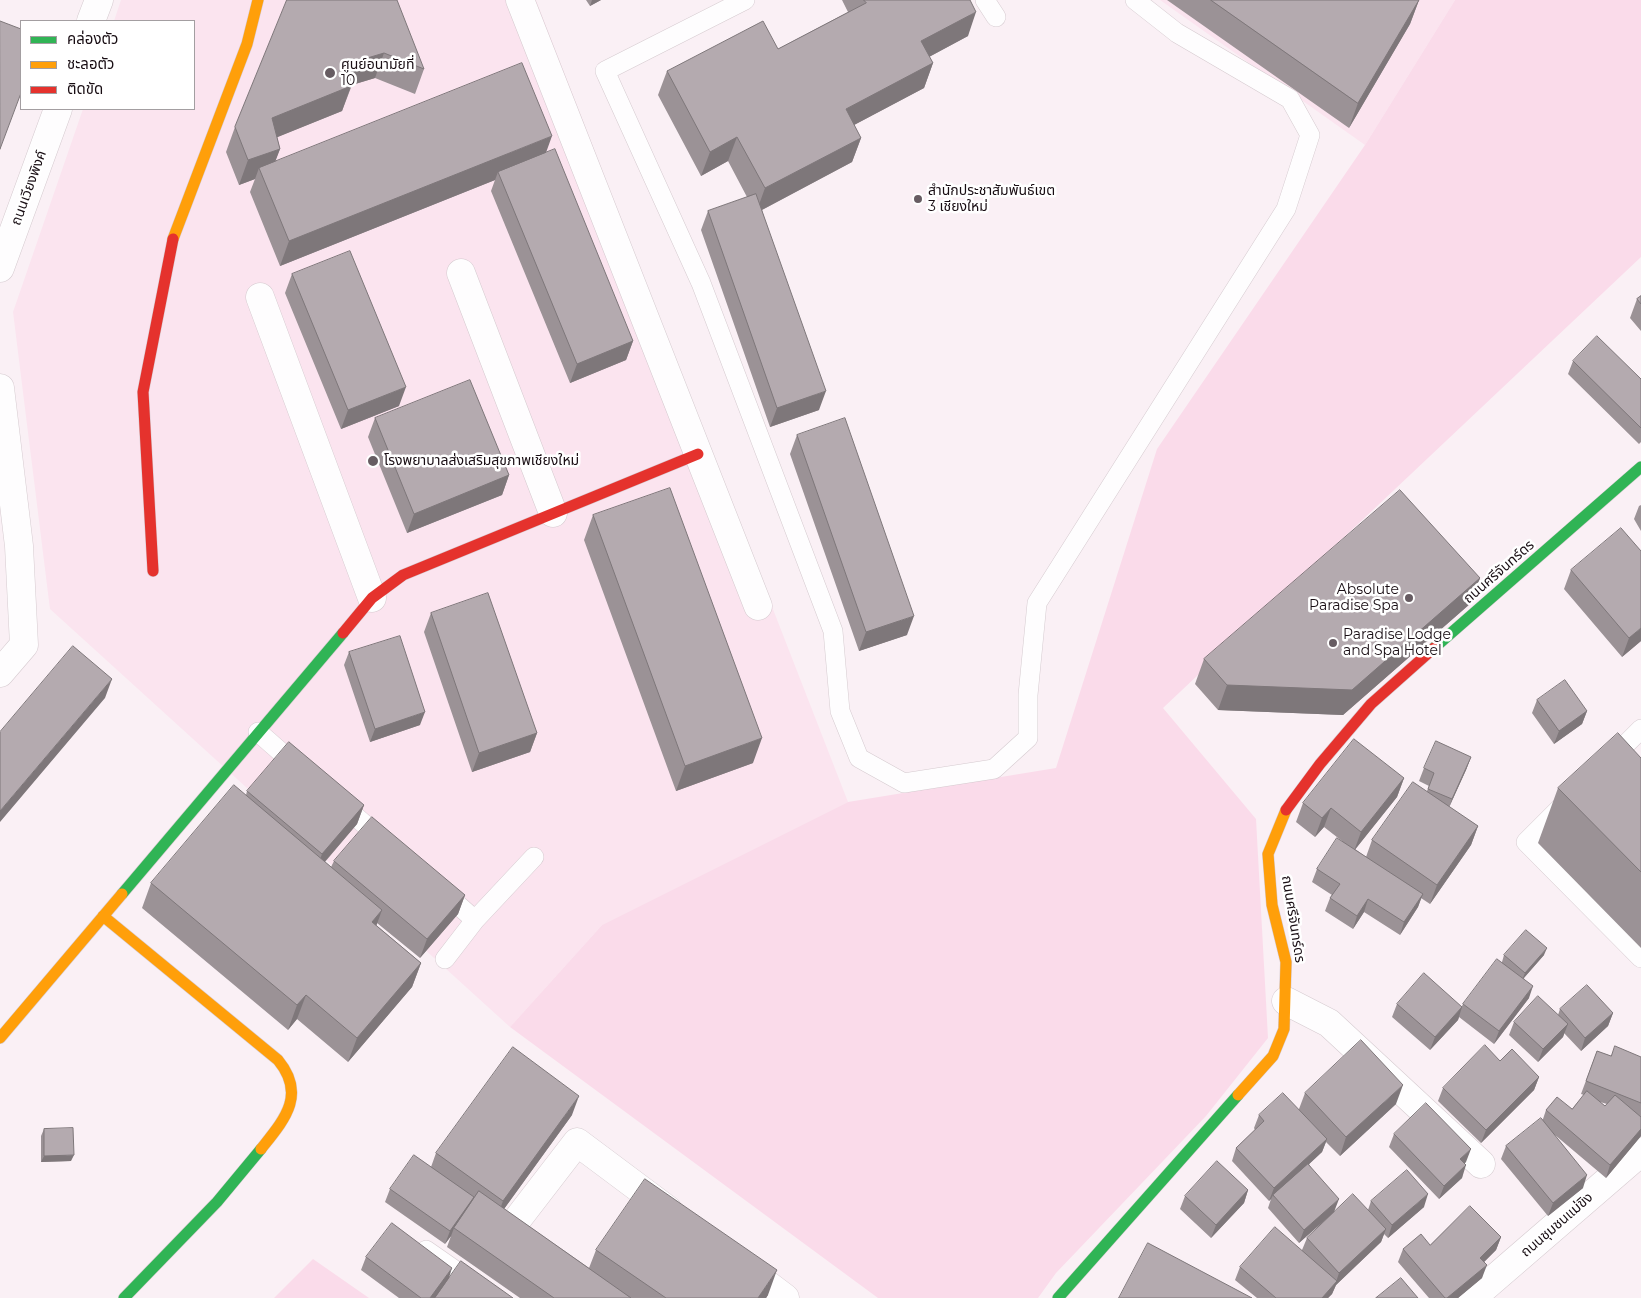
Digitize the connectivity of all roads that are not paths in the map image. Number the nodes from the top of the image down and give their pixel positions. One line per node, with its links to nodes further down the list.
1 (99, 0): 8 (street)
2 (258, 0): 17 (street)
3 (520, 0): 14 (street)
4 (745, 0): 6 (lane)
5 (986, 0): 7 (lane)
6 (1134, 0)
7 (996, 17)
8 (91, 20)
9 (58, 110): 10 (street, ถนนเวียงพิงค์)
10 (0, 268)
11 (461, 273): 16 (street)
12 (260, 297): 18 (street)
13 (0, 388): 20 (street)
14 (698, 454): 16 (street); 19 (street)
15 (1641, 467): 34 (street, ถนนศรีจันทร์ดร)
16 (553, 514): 18 (street)
17 (153, 571)
18 (372, 598): 22 (street)
19 (758, 606)
20 (0, 673)
21 (1641, 729): 23 (lane)
22 (258, 732): 24 (lane); 30 (street)
23 (1594, 776)
24 (311, 778)
25 (326, 790): 27 (lane)
26 (1574, 795): 32 (lane)
27 (400, 855)
28 (534, 857): 31 (lane)
29 (430, 881): 31 (lane)
30 (103, 916): 35 (street); 42 (street)
31 (475, 920): 33 (lane)
32 (1641, 958)
33 (445, 959)
34 (1286, 1000): 37 (street); 45 (street, ถนนศรีจันทร์ดร)
35 (0, 1038)
36 (1641, 1152): 46 (street, ถนนชุมชนแม่ขิง)
37 (1481, 1164)
38 (685, 1223): 39 (street)
39 (510, 1230)
40 (408, 1237): 43 (lane)
41 (723, 1252): 44 (street)
42 (124, 1298)
43 (495, 1298)
44 (785, 1298)
45 (1058, 1298)
46 (1472, 1298)

